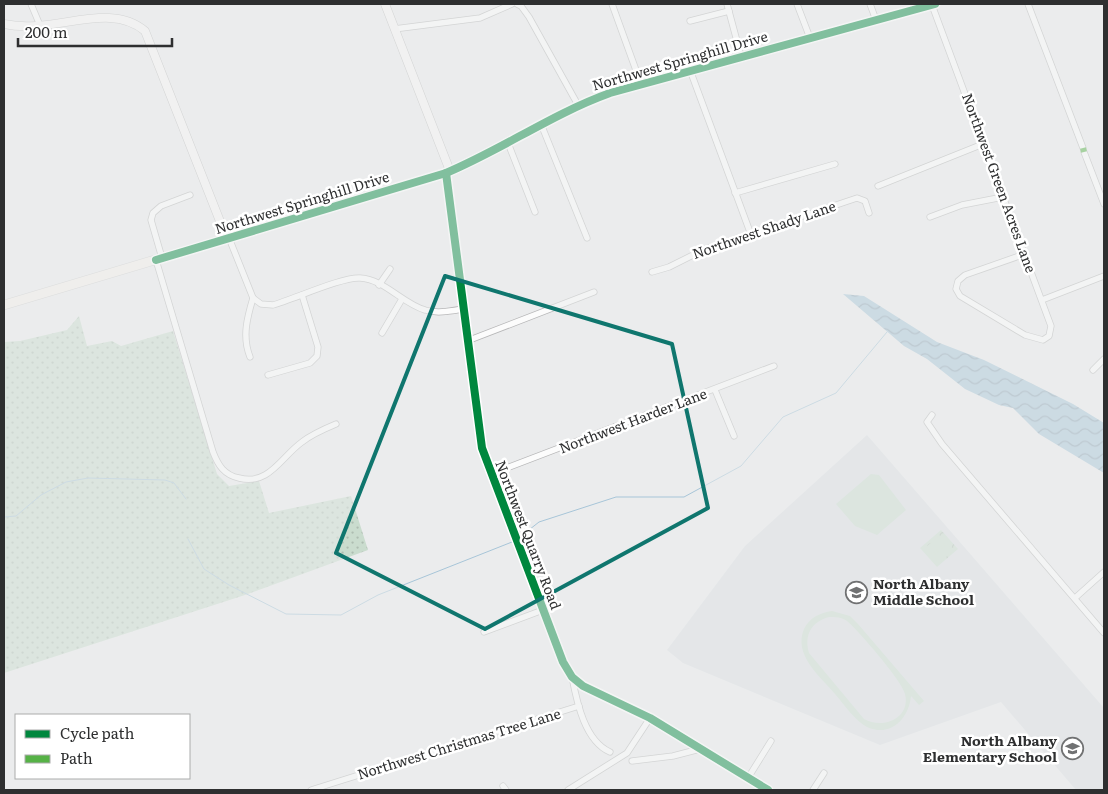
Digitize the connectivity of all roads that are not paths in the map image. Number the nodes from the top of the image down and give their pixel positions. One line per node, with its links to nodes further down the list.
1 (31, 4): 16 (street)
2 (385, 4): 18 (street, Northwest Quarry Road)
3 (512, 4): 18 (street)
4 (517, 4): 23 (street)
5 (612, 4): 22 (street)
6 (727, 4): 11 (street)
7 (797, 4): 19 (street)
8 (870, 4): 14 (street)
9 (933, 4): 14 (main road, Northwest Springhill Drive); 26 (street, Northwest Green Acres Lane)
10 (1028, 4): 33 (street)
11 (729, 11): 15 (street); 20 (street)
12 (66, 14): 16 (street)
13 (130, 14): 39 (street)
14 (876, 20): 19 (main road, Northwest Springhill Drive)
15 (690, 21)
16 (39, 23): 17 (street)
17 (4, 24)
18 (394, 29): 28 (street, Northwest Quarry Road)
19 (810, 38): 20 (main road, Northwest Springhill Drive)
20 (741, 56): 21 (main road, Northwest Springhill Drive)
21 (690, 70): 22 (main road, Northwest Springhill Drive); 30 (street)
22 (641, 84): 23 (main road, Northwest Springhill Drive)
23 (578, 105): 24 (main road, Northwest Springhill Drive)
24 (541, 124): 25 (main road, Northwest Springhill Drive); 38 (street)
25 (508, 143): 28 (main road, Northwest Springhill Drive); 34 (street)
26 (983, 144): 29 (street); 32 (street, Northwest Green Acres Lane)
27 (835, 164): 30 (street)
28 (448, 172): 39 (main road, Northwest Springhill Drive); 52 (street, Northwest Quarry Road)
29 (878, 186)
30 (735, 193): 37 (street)
31 (190, 196): 41 (street)
32 (1003, 197): 36 (street); 40 (street, Northwest Green Acres Lane)
33 (1104, 204)
34 (535, 212)
35 (869, 213): 37 (street, Northwest Shady Lane)
36 (930, 217)
37 (750, 232): 43 (street, Northwest Shady Lane)
38 (588, 238)
39 (228, 239): 41 (main road, Northwest Springhill Drive); 48 (street)
40 (1025, 254): 50 (street, Northwest Green Acres Lane); 50 (street, Northwest Green Acres Lane)
41 (159, 259): 51 (main road, Northwest Springhill Drive); 62 (street)
42 (390, 269): 45 (street)
43 (652, 272)
44 (1104, 276): 50 (street)
45 (380, 285): 47 (street); 49 (street)
46 (594, 292): 54 (street)
47 (302, 296): 48 (street); 59 (street)
48 (253, 298): 55 (street)
49 (402, 299): 52 (street); 53 (street)
50 (1042, 300)
51 (4, 305)
52 (463, 309): 54 (street, Northwest Quarry Road)
53 (382, 333)
54 (467, 341): 64 (street, Northwest Quarry Road)
55 (250, 357)
56 (1104, 358): 58 (street)
57 (774, 366): 60 (street, Northwest Harder Lane)
58 (1093, 370)
59 (268, 375)
60 (715, 390): 63 (street); 64 (street, Northwest Harder Lane)
61 (932, 415): 66 (street)
62 (336, 424)
63 (734, 436)
64 (491, 474): 67 (street, Northwest Quarry Road)
65 (1104, 572): 66 (street)
66 (1075, 598): 69 (street)
67 (543, 610): 68 (street); 70 (street, Northwest Quarry Road)
68 (484, 632)
69 (1104, 633)
70 (572, 677): 71 (street, Northwest Quarry Road); 72 (street, Northwest Quarry Road)
71 (579, 706): 75 (street, Northwest Quarry Road); 79 (street, Northwest Christmas Tree Lane)
72 (650, 718): 74 (street, Northwest Quarry Road); 80 (street)
73 (771, 741): 78 (street)
74 (700, 749): 76 (street); 78 (street, Northwest Quarry Road)
75 (610, 752)
76 (632, 761)
77 (824, 773): 82 (street)
78 (748, 778): 81 (street, Northwest Quarry Road)
79 (311, 790)
80 (568, 790)
81 (768, 790)
82 (814, 790)

